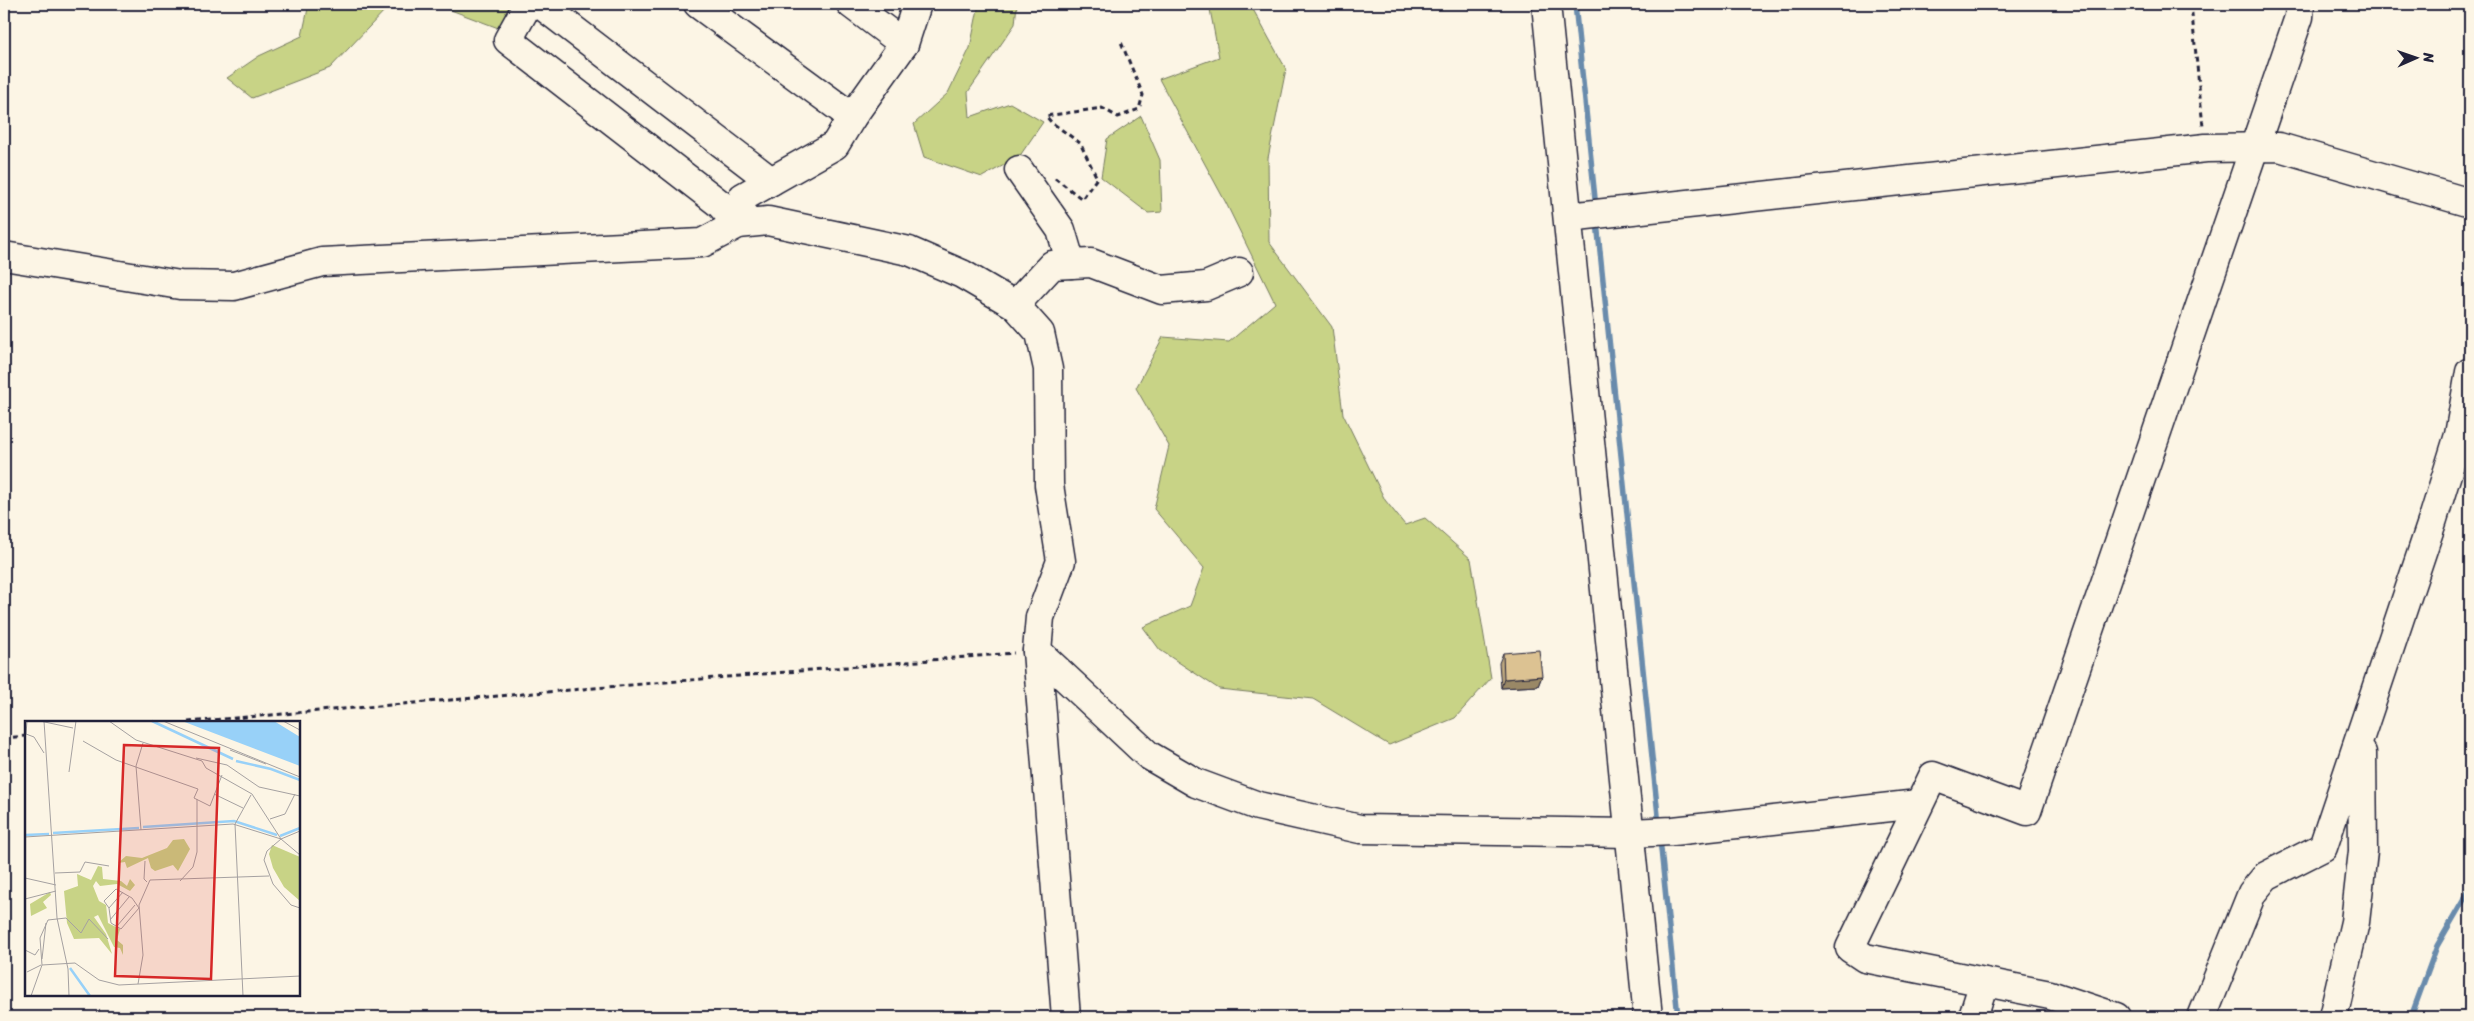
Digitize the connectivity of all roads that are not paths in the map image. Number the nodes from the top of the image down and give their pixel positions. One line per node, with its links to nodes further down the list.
1 (528, 4): 15 (street)
2 (540, 4): 12 (street)
3 (698, 4): 9 (street)
4 (851, 4): 8 (street)
5 (917, 4): 8 (street)
6 (1546, 4): 14 (street)
7 (2300, 4): 10 (street)
8 (904, 44): 9 (street)
9 (852, 117): 12 (street)
10 (2254, 146): 13 (street); 14 (street); 23 (street)
11 (1019, 170): 17 (street)
12 (771, 181): 15 (street)
13 (2470, 203)
14 (1568, 216): 24 (street)
15 (738, 224): 16 (street); 19 (street)
16 (4, 256)
17 (1070, 264): 18 (street); 19 (street)
18 (1239, 272)
19 (1015, 305): 21 (street)
20 (2470, 372): 22 (street)
21 (1037, 651): 24 (street); 26 (street)
22 (2357, 746): 30 (street); 31 (street)
23 (1918, 804): 24 (street); 25 (street)
24 (1630, 833): 27 (street)
25 (1984, 982): 28 (street); 29 (street)
26 (1066, 1017)
27 (1648, 1017)
28 (1973, 1017)
29 (2116, 1017)
30 (2202, 1017)
31 (2333, 1017)

